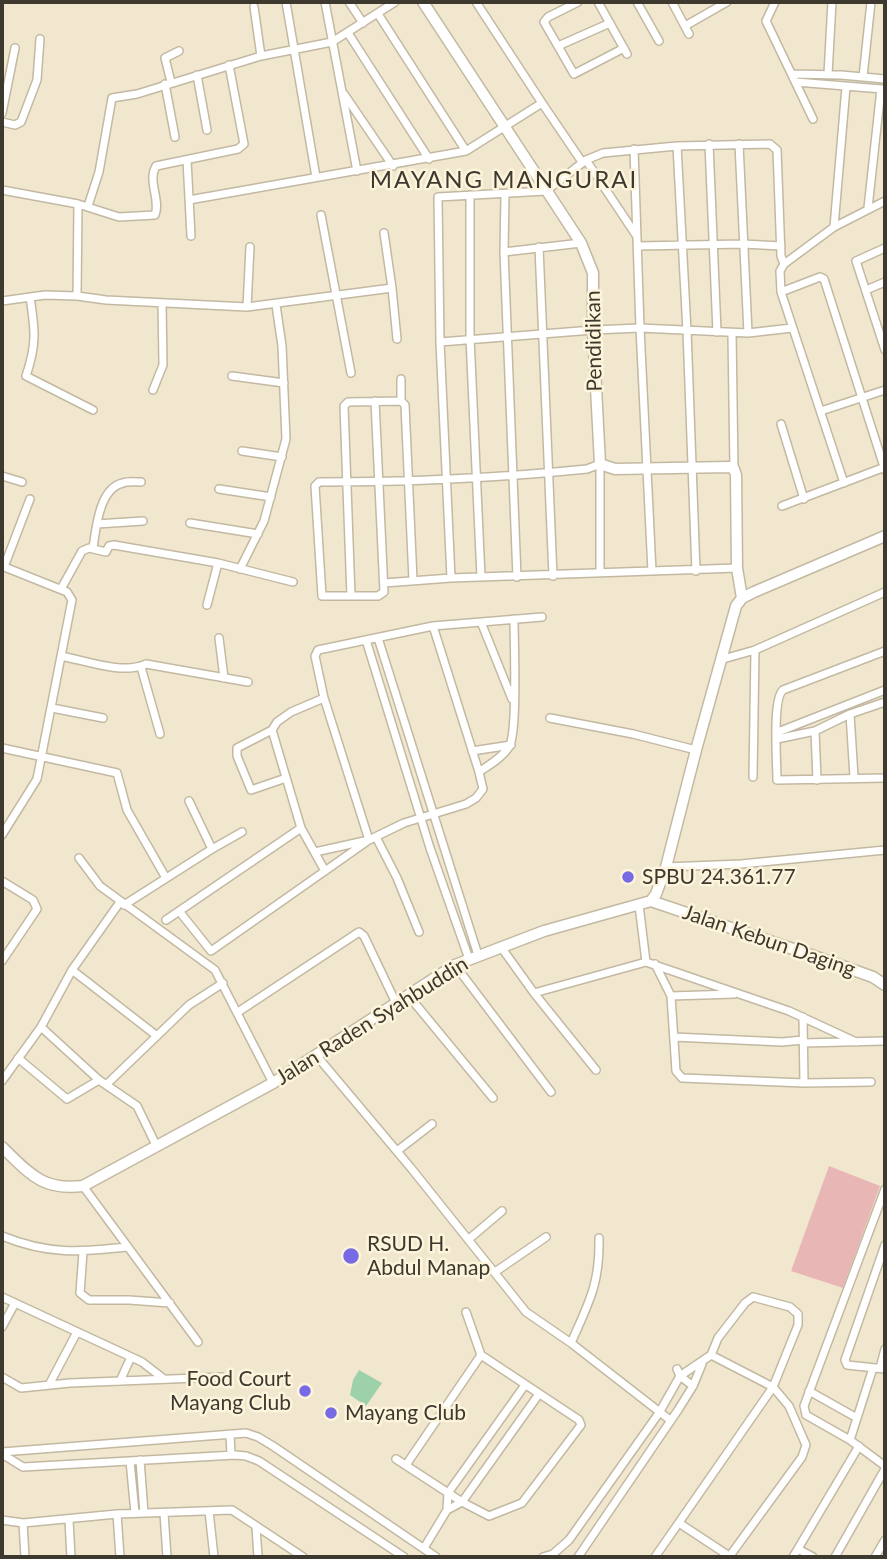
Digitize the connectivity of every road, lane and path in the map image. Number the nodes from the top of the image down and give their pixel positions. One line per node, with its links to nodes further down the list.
1 (286, 2): 27 (street)
2 (325, 2): 24 (street)
3 (349, 2): 17 (street)
4 (396, 2): 16 (street)
5 (423, 2): 45 (main road, Pendidikan)
6 (476, 2): 41 (street)
7 (578, 2): 25 (street)
8 (598, 2): 18 (street)
9 (637, 2): 23 (street)
10 (672, 2): 19 (street)
11 (727, 2): 19 (street)
12 (775, 2): 31 (street)
13 (832, 2): 32 (street)
14 (871, 2): 34 (street)
15 (254, 7): 29 (street)
16 (378, 14): 17 (street); 52 (street)
17 (363, 23): 20 (street)
18 (610, 23): 25 (street); 25 (street)
19 (685, 26): 21 (street)
20 (348, 33): 24 (street); 53 (street)
21 (689, 34)
22 (40, 39): 44 (street)
23 (659, 41)
24 (332, 42): 27 (street); 40 (street)
25 (558, 46)
26 (15, 48): 42 (street)
27 (294, 49): 29 (street); 58 (street)
28 (179, 51): 37 (street)
29 (261, 56): 30 (street)
30 (229, 65): 33 (street); 54 (street)
31 (792, 74): 32 (street); 36 (street)
32 (828, 74): 34 (street)
33 (197, 75): 37 (street); 46 (street)
34 (863, 77): 35 (street)
35 (885, 79)
36 (796, 82): 38 (street); 43 (street)
37 (168, 83): 47 (street); 66 (street)
38 (846, 87): 39 (street); 69 (street)
39 (883, 90): 67 (street)
40 (342, 91): 56 (street); 57 (street)
41 (542, 103): 45 (street); 55 (street)
42 (2, 113)
43 (813, 119)
44 (2, 122)
45 (505, 128): 52 (street); 60 (main road, Pendidikan)
46 (207, 130)
47 (175, 137)
48 (709, 144): 49 (street); 50 (street); 77 (street)
49 (739, 144): 74 (street); 78 (street)
50 (677, 146): 51 (street); 76 (street)
51 (634, 149): 55 (street); 72 (street)
52 (466, 151): 53 (street)
53 (429, 159): 56 (street)
54 (187, 160): 63 (street); 66 (street)
55 (584, 161): 60 (street); 72 (street)
56 (393, 166): 57 (street)
57 (357, 171): 58 (street)
58 (316, 177): 63 (street)
59 (2, 190): 65 (street)
60 (545, 191): 61 (street); 73 (main road, Pendidikan)
61 (505, 194): 62 (street); 82 (street)
62 (470, 195): 106 (street); 108 (street)
63 (189, 200): 71 (street)
64 (885, 201): 67 (street)
65 (78, 204): 66 (street); 88 (street)
66 (88, 206)
67 (868, 208): 69 (street)
68 (321, 215): 89 (street)
69 (834, 227): 83 (street)
70 (384, 233): 85 (street)
71 (191, 236)
72 (637, 236): 75 (street)
73 (581, 243): 80 (street); 99 (main road, Pendidikan)
74 (743, 244): 77 (street); 78 (street); 103 (street)
75 (638, 246): 76 (street); 97 (street)
76 (682, 246): 77 (street); 100 (street)
77 (712, 246): 101 (street)
78 (781, 246): 83 (street)
79 (250, 247): 94 (street)
80 (540, 247): 82 (street); 104 (street)
81 (885, 248): 86 (street)
82 (504, 252): 105 (street)
83 (784, 264): 87 (street)
84 (885, 282): 86 (street)
85 (392, 288): 89 (street); 107 (street)
86 (866, 290): 96 (street)
87 (781, 292): 98 (street); 116 (street)
88 (77, 296): 90 (street); 92 (street)
89 (337, 296): 93 (street); 110 (street)
90 (30, 297): 91 (street); 119 (street)
91 (2, 301)
92 (162, 303): 94 (street); 114 (street)
93 (276, 305): 94 (street); 113 (street)
94 (247, 307)
95 (885, 317): 96 (street)
96 (876, 320): 109 (street)
97 (640, 328): 99 (street); 100 (street); 126 (street)
98 (792, 328): 103 (street); 120 (street)
99 (593, 330): 104 (street); 124 (main road, Pendidikan)
100 (687, 331): 101 (street); 125 (street)
101 (717, 332): 102 (street)
102 (732, 333): 103 (street); 128 (street)
103 (748, 333)
104 (543, 335): 105 (street); 129 (street)
105 (507, 337): 106 (street); 130 (street)
106 (470, 338): 108 (street); 132 (street)
107 (397, 339)
108 (440, 342): 134 (street)
109 (885, 350)
110 (351, 373)
111 (232, 376): 113 (street)
112 (401, 379): 118 (street)
113 (284, 383): 123 (street)
114 (153, 390)
115 (885, 390): 116 (street)
116 (863, 397): 120 (street); 127 (street)
117 (375, 401): 118 (street); 133 (street); 138 (street)
118 (401, 401): 135 (street)
119 (93, 410)
120 (821, 411): 139 (street)
121 (781, 424): 143 (street)
122 (242, 451): 123 (street)
123 (282, 457): 141 (street)
124 (600, 464): 126 (main road); 129 (street); 157 (street)
125 (690, 466): 126 (main road); 128 (main road); 156 (street)
126 (648, 467): 155 (street)
127 (885, 468): 139 (street)
128 (734, 470): 153 (main road)
129 (548, 473): 130 (street); 158 (street)
130 (512, 474): 132 (street); 160 (street)
131 (2, 476): 136 (street)
132 (474, 476): 134 (street); 159 (street)
133 (378, 480): 135 (street); 138 (street); 164 (street)
134 (446, 480): 135 (street); 161 (street)
135 (409, 481): 162 (street)
136 (22, 482)
137 (141, 482): 147 (street)
138 (346, 482): 167 (street); 167 (street)
139 (844, 483): 143 (street)
140 (219, 489): 141 (street)
141 (271, 497): 148 (street)
142 (30, 499): 152 (street)
143 (804, 499): 144 (street)
144 (782, 506)
145 (143, 522): 147 (street)
146 (190, 523): 148 (street)
147 (97, 524): 150 (street)
148 (258, 534): 154 (street)
149 (883, 535): 168 (main road)
150 (93, 548): 151 (street); 165 (street)
151 (218, 563): 154 (street); 169 (street)
152 (3, 567): 165 (street)
153 (737, 568): 156 (street); 168 (main road)
154 (240, 569): 163 (street)
155 (652, 571): 156 (street); 157 (street)
156 (696, 571)
157 (600, 572): 158 (street)
158 (553, 576): 160 (street)
159 (481, 577): 160 (street); 161 (street)
160 (517, 577)
161 (451, 578): 162 (street)
162 (413, 580): 164 (street)
163 (292, 582)
164 (384, 583): 167 (street)
165 (61, 589): 179 (street)
166 (885, 592): 177 (street)
167 (351, 596)
168 (742, 598): 180 (main road)
169 (207, 605)
170 (542, 617): 171 (street)
171 (514, 620): 172 (street); 187 (street)
172 (481, 622): 173 (street); 187 (street)
173 (433, 626): 175 (street); 201 (street)
174 (219, 638): 182 (street)
175 (378, 638): 176 (street); 188 (street)
176 (366, 640): 185 (street); 190 (street)
177 (755, 650): 180 (street); 206 (street)
178 (885, 652): 197 (street)
179 (61, 656): 181 (street); 189 (street)
180 (723, 659): 200 (main road)
181 (141, 667): 182 (street); 196 (street)
182 (224, 678): 183 (street)
183 (248, 682)
184 (885, 690): 197 (street)
185 (324, 698): 194 (street); 217 (street)
186 (885, 702): 191 (street)
187 (514, 703): 198 (street)
188 (399, 706): 190 (street); 202 (street)
189 (52, 708): 192 (street); 203 (street)
190 (388, 709): 204 (street)
191 (850, 714): 195 (street); 207 (street)
192 (103, 718)
193 (550, 718): 200 (street)
194 (272, 730): 208 (street); 208 (street)
195 (815, 730): 197 (street); 210 (street)
196 (160, 734)
197 (777, 735): 210 (street)
198 (511, 745): 201 (street); 205 (street)
199 (2, 748): 203 (street)
200 (696, 750): 224 (main road)
201 (472, 751): 205 (street)
202 (415, 756): 204 (street); 212 (street)
203 (42, 759): 216 (street); 226 (street)
204 (403, 759): 213 (street)
205 (479, 772): 212 (street)
206 (753, 777)
207 (854, 777): 209 (street); 210 (street)
208 (286, 778): 214 (street)
209 (885, 778)
210 (817, 780)
211 (189, 801): 220 (street)
212 (433, 814): 213 (street); 218 (street)
213 (422, 817): 217 (street); 219 (street)
214 (301, 828): 222 (street); 231 (street)
215 (242, 832): 220 (street)
216 (2, 835)
217 (372, 839): 222 (street); 225 (street); 233 (street)
218 (443, 844): 219 (street); 235 (street)
219 (430, 848): 235 (street)
220 (212, 849): 226 (street)
221 (885, 850): 224 (street)
222 (315, 852): 225 (street)
223 (79, 858): 229 (street)
224 (666, 867): 228 (main road)
225 (326, 871): 231 (street)
226 (166, 878): 229 (street)
227 (2, 881): 236 (street)
228 (651, 901): 230 (main road, Jalan Raden Syahbuddin); 242 (main road, Jalan Kebun Daging)
229 (122, 904): 240 (street); 241 (street)
230 (639, 905): 234 (main road, Jalan Raden Syahbuddin); 237 (street)
231 (178, 911): 232 (street)
232 (166, 920)
233 (419, 932)
234 (501, 947): 235 (main road, Jalan Raden Syahbuddin); 243 (street)
235 (473, 957): 239 (main road, Jalan Raden Syahbuddin)
236 (2, 961)
237 (646, 962): 238 (street); 243 (street)
238 (655, 964): 244 (street); 246 (street)
239 (456, 965): 245 (main road, Jalan Raden Syahbuddin); 264 (street)
240 (72, 970): 250 (street); 251 (street)
241 (223, 984): 248 (street); 251 (street)
242 (885, 985)
243 (534, 993): 258 (street)
244 (739, 993): 246 (street); 249 (street)
245 (408, 995): 247 (main road, Jalan Raden Syahbuddin); 265 (street)
246 (671, 996): 252 (street)
247 (396, 1003): 248 (street); 256 (main road, Jalan Raden Syahbuddin)
248 (238, 1013): 262 (street)
249 (803, 1017): 253 (street); 255 (street)
250 (41, 1027): 257 (street); 260 (street)
251 (157, 1036): 260 (street)
252 (674, 1037): 253 (street); 263 (street)
253 (803, 1041): 255 (street); 263 (street)
254 (885, 1041): 255 (street)
255 (856, 1042)
256 (316, 1055): 262 (main road, Jalan Raden Syahbuddin); 269 (street)
257 (18, 1058): 259 (street); 260 (street)
258 (596, 1070)
259 (2, 1081)
260 (103, 1082): 268 (street)
261 (871, 1082): 263 (street)
262 (273, 1083): 268 (main road, Jalan Raden Syahbuddin)
263 (804, 1083)
264 (551, 1092)
265 (493, 1098)
266 (432, 1124): 269 (street)
267 (2, 1147): 270 (main road)
268 (157, 1147): 270 (main road, Jalan Raden Syahbuddin)
269 (397, 1151): 278 (street)
270 (83, 1186): 280 (street)
271 (885, 1189): 273 (street)
272 (502, 1211): 278 (street)
273 (877, 1213): 274 (street); 306 (street)
274 (885, 1217)
275 (2, 1236): 281 (street)
276 (546, 1237): 282 (street)
277 (599, 1238): 290 (street)
278 (468, 1239): 282 (street)
279 (885, 1245): 296 (street)
280 (128, 1247): 281 (street); 285 (street)
281 (83, 1252): 285 (street)
282 (495, 1272): 290 (street)
283 (2, 1297): 284 (street)
284 (15, 1303): 287 (street); 288 (street)
285 (170, 1303): 289 (street)
286 (466, 1312): 292 (street)
287 (2, 1327)
288 (77, 1332): 294 (street); 302 (street)
289 (198, 1342)
290 (571, 1343): 308 (street)
291 (885, 1349): 296 (street)
292 (481, 1355): 303 (street); 319 (street)
293 (711, 1355): 295 (street); 305 (street); 305 (street)
294 (131, 1357): 300 (street); 301 (street)
295 (703, 1363): 297 (street); 304 (street)
296 (879, 1368): 309 (street)
297 (679, 1373): 304 (street); 308 (street)
298 (2, 1377): 302 (street)
299 (222, 1377): 300 (street)
300 (164, 1379): 301 (street)
301 (120, 1381): 302 (street)
302 (49, 1385)
303 (525, 1385): 307 (street); 321 (street)
304 (693, 1386): 310 (street)
305 (773, 1387): 332 (street); 350 (street)
306 (809, 1391): 309 (street); 312 (street)
307 (539, 1394): 322 (street); 322 (street)
308 (659, 1413): 310 (street); 347 (street)
309 (857, 1418): 312 (street)
310 (670, 1420): 348 (street)
311 (230, 1434): 314 (street); 315 (street); 335 (street)
312 (850, 1440): 313 (street)
313 (859, 1446): 320 (street); 336 (street)
314 (2, 1453): 318 (street)
315 (231, 1455): 317 (street); 345 (street)
316 (396, 1459): 319 (street)
317 (140, 1460): 318 (street); 326 (street)
318 (130, 1461): 325 (street)
319 (406, 1465): 321 (street)
320 (885, 1468): 353 (street)
321 (448, 1493): 322 (street); 323 (street)
322 (461, 1502): 323 (street)
323 (447, 1510): 335 (street)
324 (209, 1511): 327 (street); 333 (street); 342 (street)
325 (135, 1513): 326 (street); 328 (street)
326 (144, 1513): 327 (street)
327 (164, 1513): 341 (street)
328 (117, 1514): 330 (street); 340 (street)
329 (2, 1520): 331 (street)
330 (69, 1520): 331 (street); 339 (street)
331 (23, 1523): 338 (street)
332 (679, 1523): 349 (street); 350 (street)
333 (256, 1527): 343 (street); 344 (street)
334 (885, 1540): 337 (street)
335 (424, 1548): 346 (street)
336 (798, 1549): 351 (street); 352 (street)
337 (879, 1554)
338 (25, 1557)
339 (71, 1557)
340 (120, 1557)
341 (167, 1557)
342 (214, 1557)
343 (258, 1557)
344 (303, 1557)
345 (404, 1557)
346 (436, 1557)
347 (543, 1557)
348 (578, 1557)
349 (655, 1557)
350 (729, 1557)
351 (793, 1557)
352 (813, 1557)
353 (835, 1557)

